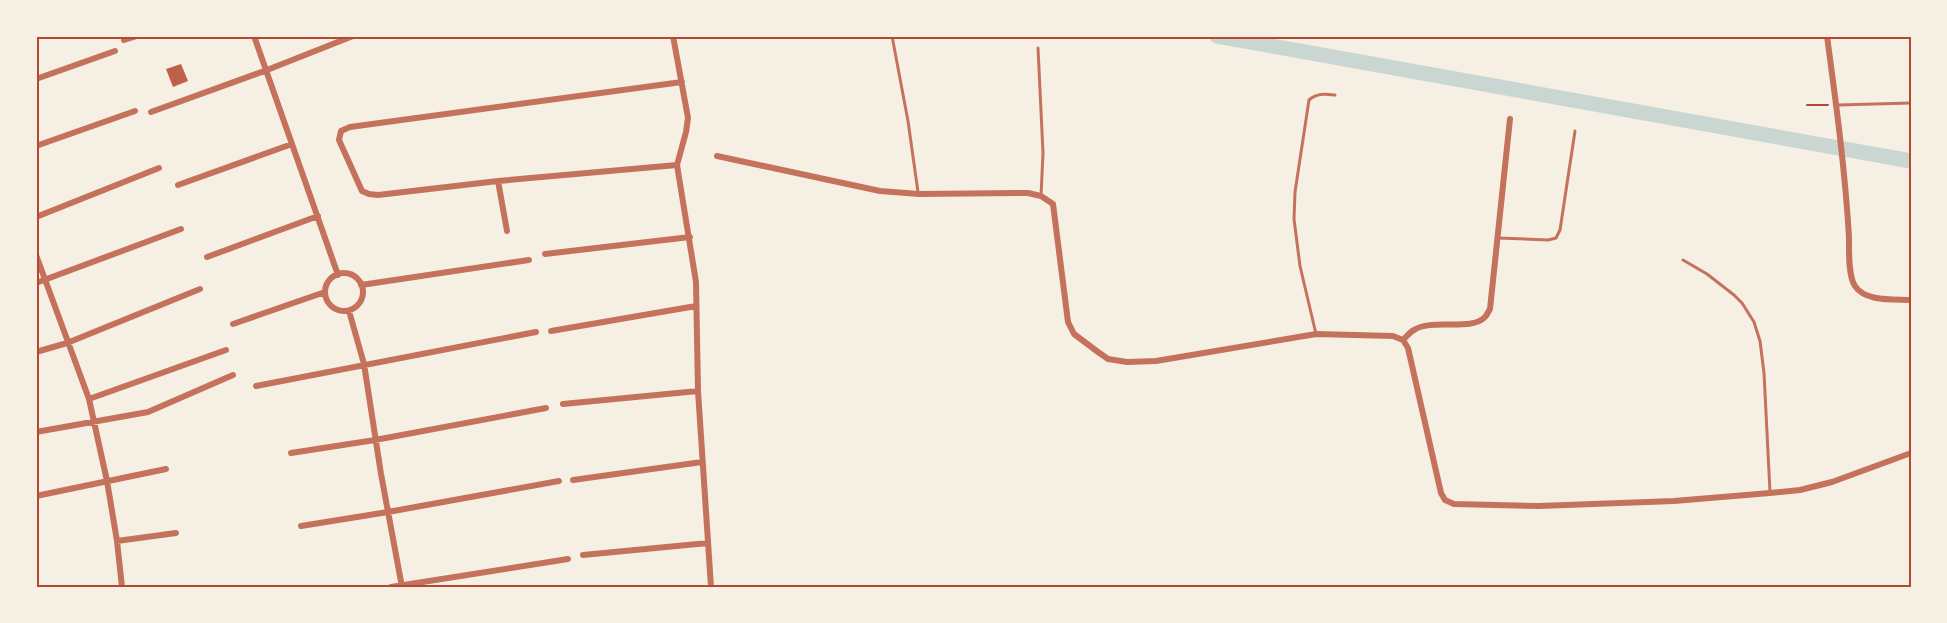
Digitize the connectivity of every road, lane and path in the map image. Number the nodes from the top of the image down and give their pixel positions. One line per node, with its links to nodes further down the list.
1 (137, 36): 7 (street)
2 (254, 36): 10 (street)
3 (353, 36): 10 (street)
4 (673, 36): 12 (street)
5 (892, 36): 28 (lane)
6 (1827, 36): 16 (street)
7 (124, 40)
8 (1038, 48): 29 (lane)
9 (115, 51): 11 (street)
10 (267, 70): 18 (street); 21 (street)
11 (36, 79)
12 (682, 82): 24 (street); 26 (street)
13 (1335, 96): 53 (lane)
14 (1911, 103): 16 (lane)
15 (1807, 105): 16 (path)
16 (1836, 105): 47 (street)
17 (135, 111): 22 (street)
18 (151, 112)
19 (1510, 119): 35 (street)
20 (1575, 131): 35 (lane)
21 (292, 144): 27 (street); 30 (street)
22 (36, 146)
23 (717, 156): 28 (street)
24 (677, 165): 26 (street); 34 (street)
25 (159, 168): 31 (street)
26 (498, 181): 33 (street)
27 (178, 184)
28 (919, 194): 29 (street)
29 (1041, 196): 53 (street)
30 (318, 216): 38 (street); 41 (street)
31 (36, 217)
32 (181, 229): 42 (street)
33 (507, 231)
34 (690, 237): 36 (street); 48 (street)
35 (1497, 238): 54 (street)
36 (545, 254)
37 (36, 255): 42 (street)
38 (207, 257)
39 (529, 260): 44 (street)
40 (1683, 260): 75 (lane)
41 (338, 274): 44 (street); 46 (street)
42 (45, 280): 43 (street); 55 (street)
43 (36, 283)
44 (361, 285): 49 (street)
45 (200, 289): 55 (street)
46 (325, 292): 49 (street); 50 (street)
47 (1911, 300)
48 (696, 306): 51 (street); 61 (street)
49 (349, 311): 58 (street)
50 (233, 324)
51 (551, 331)
52 (536, 332): 58 (street)
53 (1316, 334): 54 (street)
54 (1403, 340): 75 (street)
55 (67, 343): 57 (street); 62 (street)
56 (226, 350): 62 (street)
57 (36, 352)
58 (364, 364): 60 (street); 67 (street)
59 (233, 375): 65 (street)
60 (255, 386)
61 (698, 391): 63 (street); 70 (street)
62 (89, 399): 65 (street)
63 (562, 404)
64 (546, 408): 67 (street)
65 (94, 423): 66 (street); 73 (street)
66 (36, 432)
67 (375, 440): 68 (street); 77 (street)
68 (291, 453)
69 (1911, 453): 75 (street)
70 (702, 462): 72 (street); 81 (street)
71 (166, 470): 73 (street)
72 (573, 480)
73 (107, 482): 76 (street); 80 (street)
74 (559, 482): 77 (street)
75 (1770, 493)
76 (36, 495)
77 (388, 512): 78 (street); 84 (street)
78 (301, 526)
79 (176, 533): 80 (street)
80 (117, 541): 85 (street)
81 (708, 543): 82 (street); 87 (street)
82 (583, 555)
83 (568, 559): 84 (street)
84 (402, 586): 86 (street)
85 (122, 587)
86 (391, 587)
87 (711, 587)

